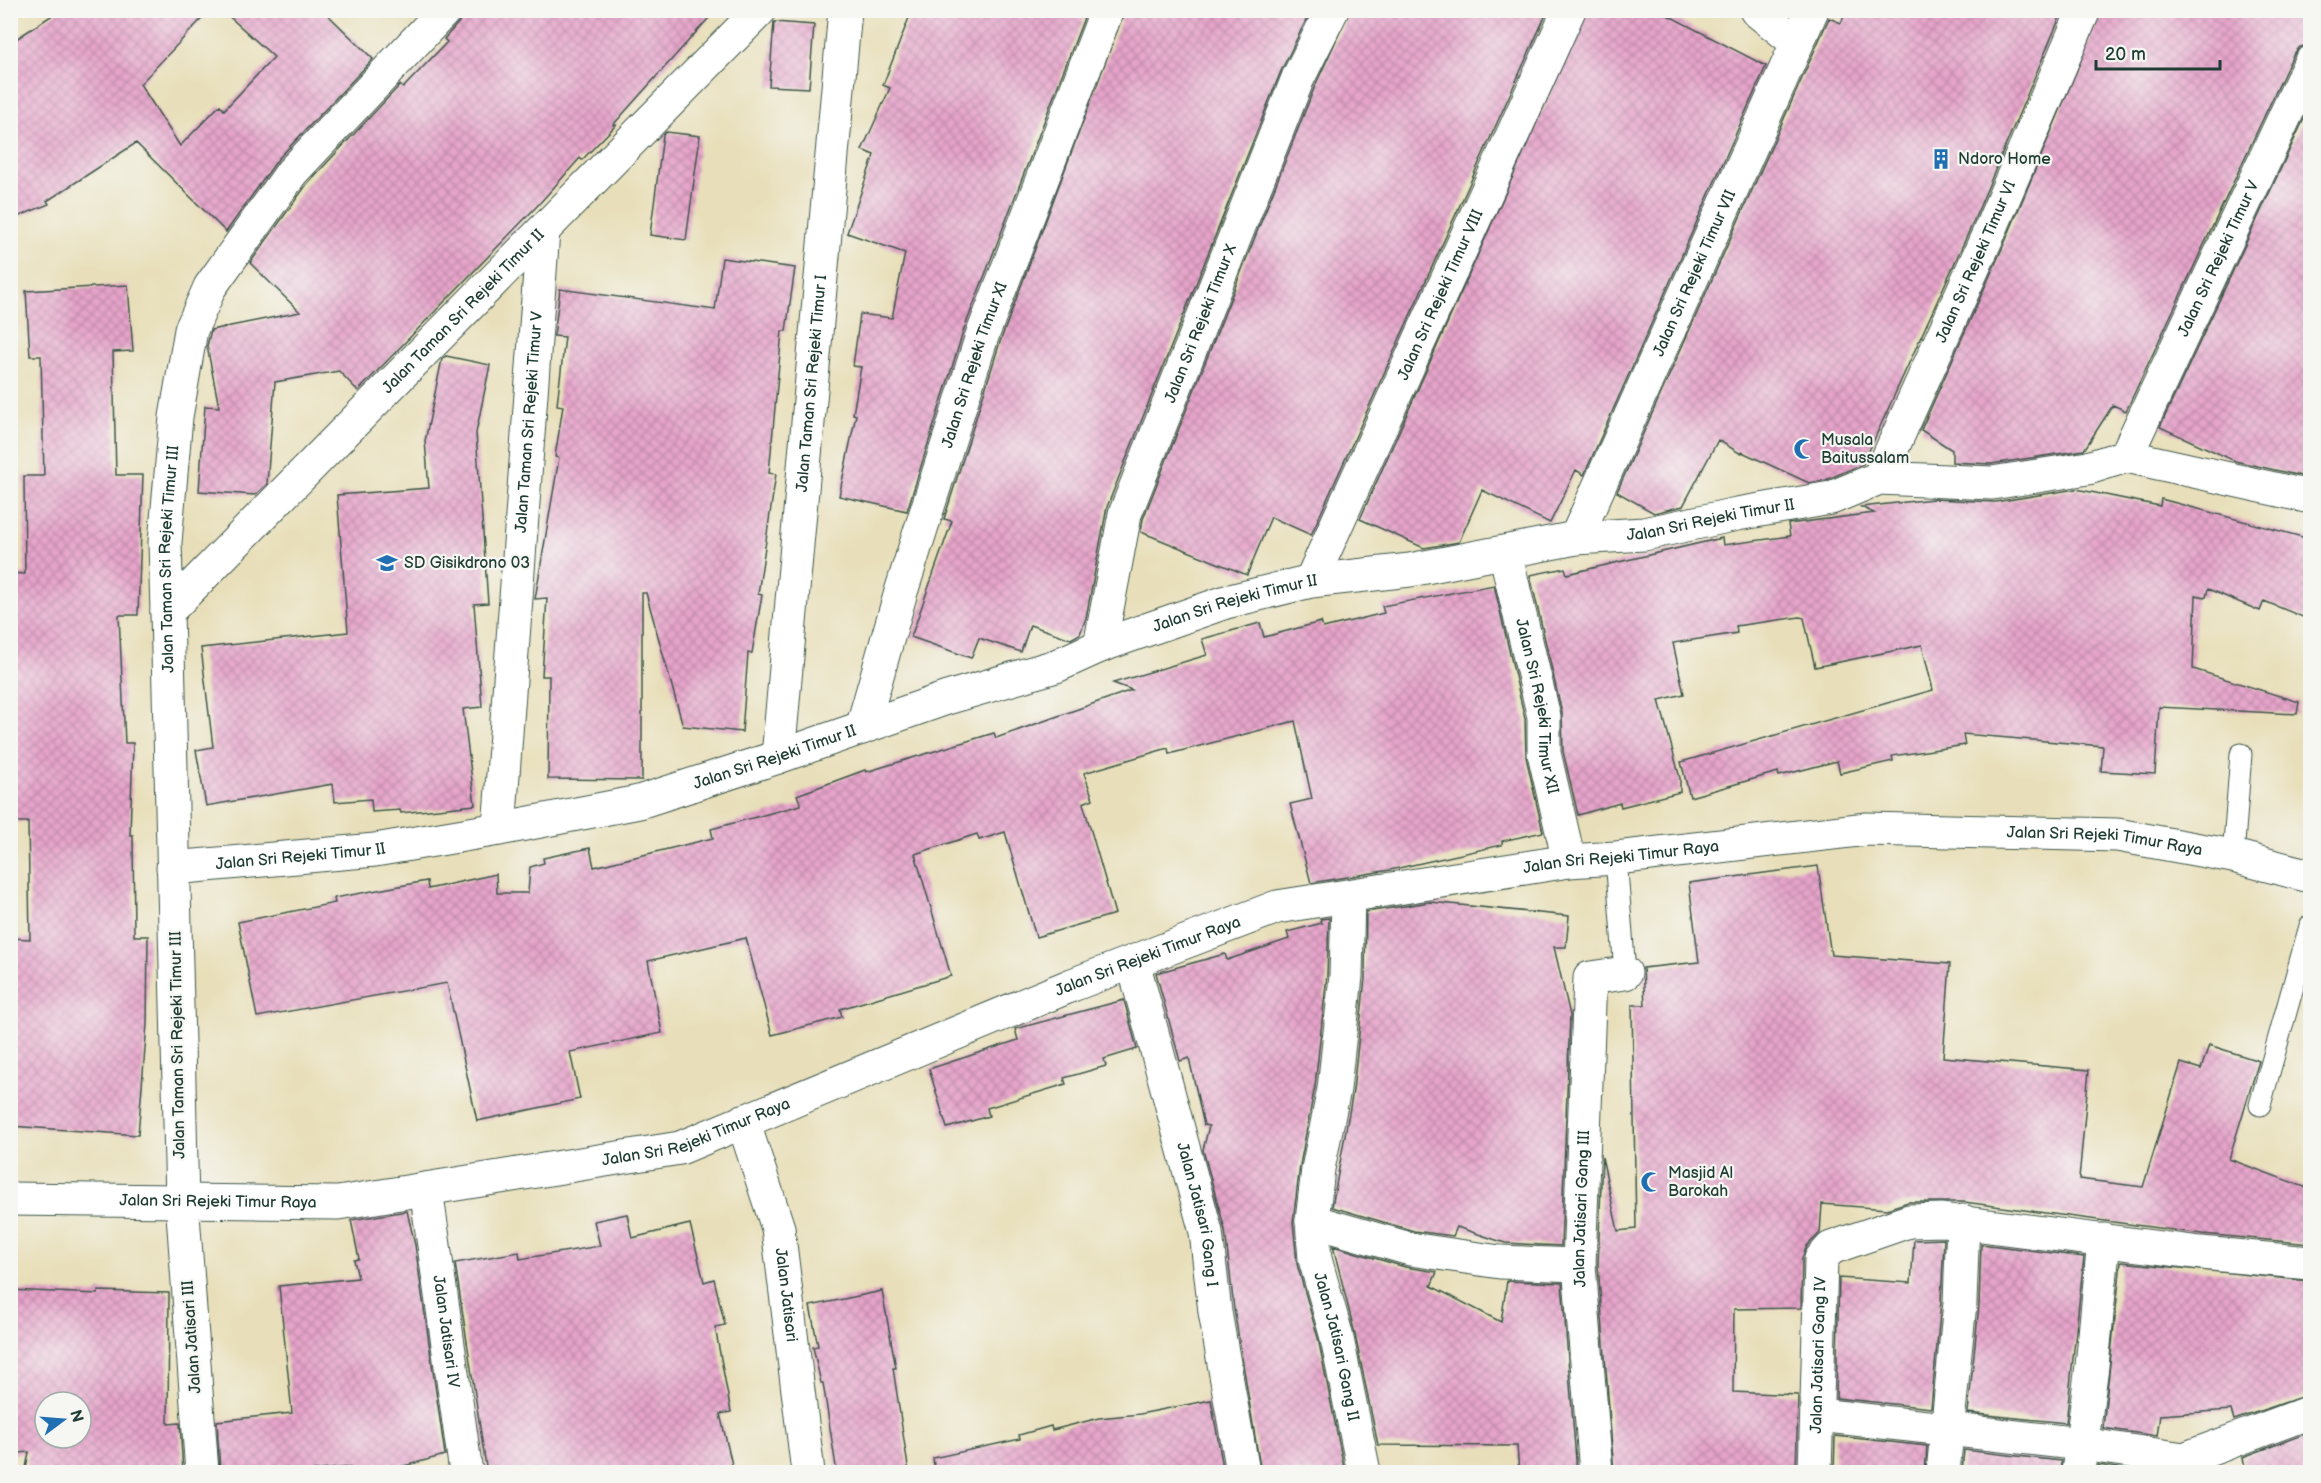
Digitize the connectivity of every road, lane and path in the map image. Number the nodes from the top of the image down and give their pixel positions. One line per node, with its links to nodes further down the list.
1 (445, 10): 19 (street, Jalan Taman Sri Rejeki Timur III)
2 (760, 10): 12 (street, Jalan Taman Sri Rejeki Timur II)
3 (845, 10): 23 (street, Jalan Taman Sri Rejeki Timur I)
4 (1107, 10): 21 (street, Jalan Sri Rejeki Timur XI)
5 (1332, 10): 20 (street, Jalan Sri Rejeki Timur X)
6 (1569, 10): 18 (street, Jalan Sri Rejeki Timur VIII)
7 (1756, 10): 10 (street)
8 (1812, 10): 10 (street, Jalan Sri Rejeki Timur VII)
9 (2084, 10): 14 (street, Jalan Sri Rejeki Timur VI)
10 (1796, 42): 16 (street, Jalan Sri Rejeki Timur VII)
11 (2310, 63): 13 (street, Jalan Sri Rejeki Timur V)
12 (543, 231): 19 (street, Jalan Taman Sri Rejeki Timur II); 24 (street, Jalan Taman Sri Rejeki Timur V)
13 (2126, 456): 14 (street, Jalan Sri Rejeki Timur II); 15 (street)
14 (1879, 478): 16 (street, Jalan Sri Rejeki Timur II)
15 (2310, 497)
16 (1576, 538): 17 (street, Jalan Sri Rejeki Timur II)
17 (1505, 552): 18 (street, Jalan Sri Rejeki Timur II); 27 (street, Jalan Sri Rejeki Timur XII)
18 (1311, 581): 20 (street, Jalan Sri Rejeki Timur II)
19 (167, 612): 28 (street, Jalan Taman Sri Rejeki Timur III)
20 (1100, 646): 21 (street, Jalan Sri Rejeki Timur II)
21 (862, 728): 23 (street, Jalan Sri Rejeki Timur II)
22 (2241, 754): 25 (lane)
23 (778, 757): 24 (street, Jalan Sri Rejeki Timur II)
24 (499, 829): 28 (street, Jalan Sri Rejeki Timur II)
25 (2233, 856): 26 (street, Jalan Sri Rejeki Timur Raya); 29 (street, Jalan Sri Rejeki Timur Raya)
26 (1616, 858): 27 (street, Jalan Sri Rejeki Timur Raya); 33 (lane)
27 (1569, 861): 30 (street, Jalan Sri Rejeki Timur Raya)
28 (173, 868): 38 (street, Jalan Taman Sri Rejeki Timur III)
29 (2310, 876)
30 (1348, 898): 32 (street, Jalan Sri Rejeki Timur Raya); 40 (street, Jalan Jatisari Gang II)
31 (2310, 927): 34 (lane)
32 (1133, 962): 35 (street, Jalan Sri Rejeki Timur Raya); 52 (street, Jalan Jatisari Gang I)
33 (1624, 973): 43 (street, Jalan Jatisari Gang III)
34 (2260, 1105)
35 (743, 1121): 36 (street, Jalan Sri Rejeki Timur Raya); 51 (street, Jalan Jatisari)
36 (426, 1189): 38 (street, Jalan Sri Rejeki Timur Raya); 50 (street, Jalan Jatisari IV)
37 (10, 1199): 38 (street, Jalan Sri Rejeki Timur Raya)
38 (182, 1201): 49 (street, Jalan Jatisari III)
39 (1953, 1220): 41 (street, Jalan Jatisari Gang IV); 45 (street, Jalan Jatisari Gang IV); 46 (street)
40 (1312, 1221): 43 (street); 53 (street, Jalan Jatisari Gang II)
41 (2104, 1240): 42 (street, Jalan Jatisari Gang IV); 47 (street)
42 (2310, 1263)
43 (1579, 1265): 54 (street, Jalan Jatisari Gang III)
44 (2310, 1412): 48 (street)
45 (1818, 1415): 46 (street); 55 (street, Jalan Jatisari Gang IV)
46 (1946, 1428): 47 (street); 56 (street)
47 (2080, 1458): 48 (street)
48 (2183, 1466)
49 (202, 1473)
50 (466, 1473)
51 (808, 1473)
52 (1243, 1473)
53 (1364, 1473)
54 (1596, 1473)
55 (1815, 1473)
56 (1943, 1473)

